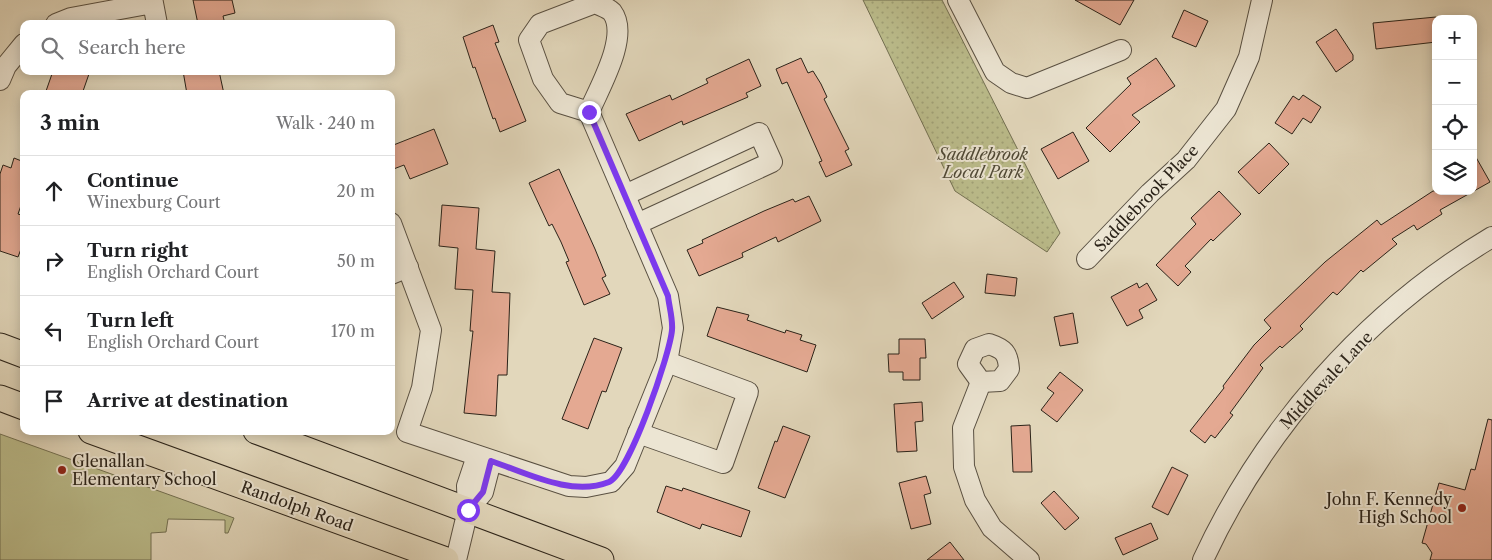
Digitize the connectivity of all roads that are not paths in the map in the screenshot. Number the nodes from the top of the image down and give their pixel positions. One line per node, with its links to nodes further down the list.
1 (958, 0): 6 (street)
2 (1262, 0): 13 (street, Saddlebrook Place)
3 (78, 20): 4 (street)
4 (156, 20)
5 (20, 49): 7 (street)
6 (1121, 50)
7 (0, 80)
8 (589, 112): 8 (street); 9 (street)
9 (625, 195): 10 (street); 10 (street)
10 (637, 224): 17 (street)
11 (1492, 238): 30 (street, Middlevale Lane)
12 (395, 244): 14 (street)
13 (1087, 259)
14 (400, 270): 24 (street)
15 (0, 346): 16 (main road)
16 (20, 354)
17 (667, 362): 21 (street); 21 (street)
18 (981, 382): 29 (street)
19 (0, 398): 20 (main road)
20 (20, 406)
21 (638, 433): 24 (street)
22 (102, 435): 26 (main road, Randolph Road)
23 (267, 435): 25 (main road)
24 (484, 459): 25 (street)
25 (468, 510): 27 (street); 28 (main road)
26 (446, 560)
27 (456, 560)
28 (601, 560)
29 (1028, 560)
30 (1203, 560)

